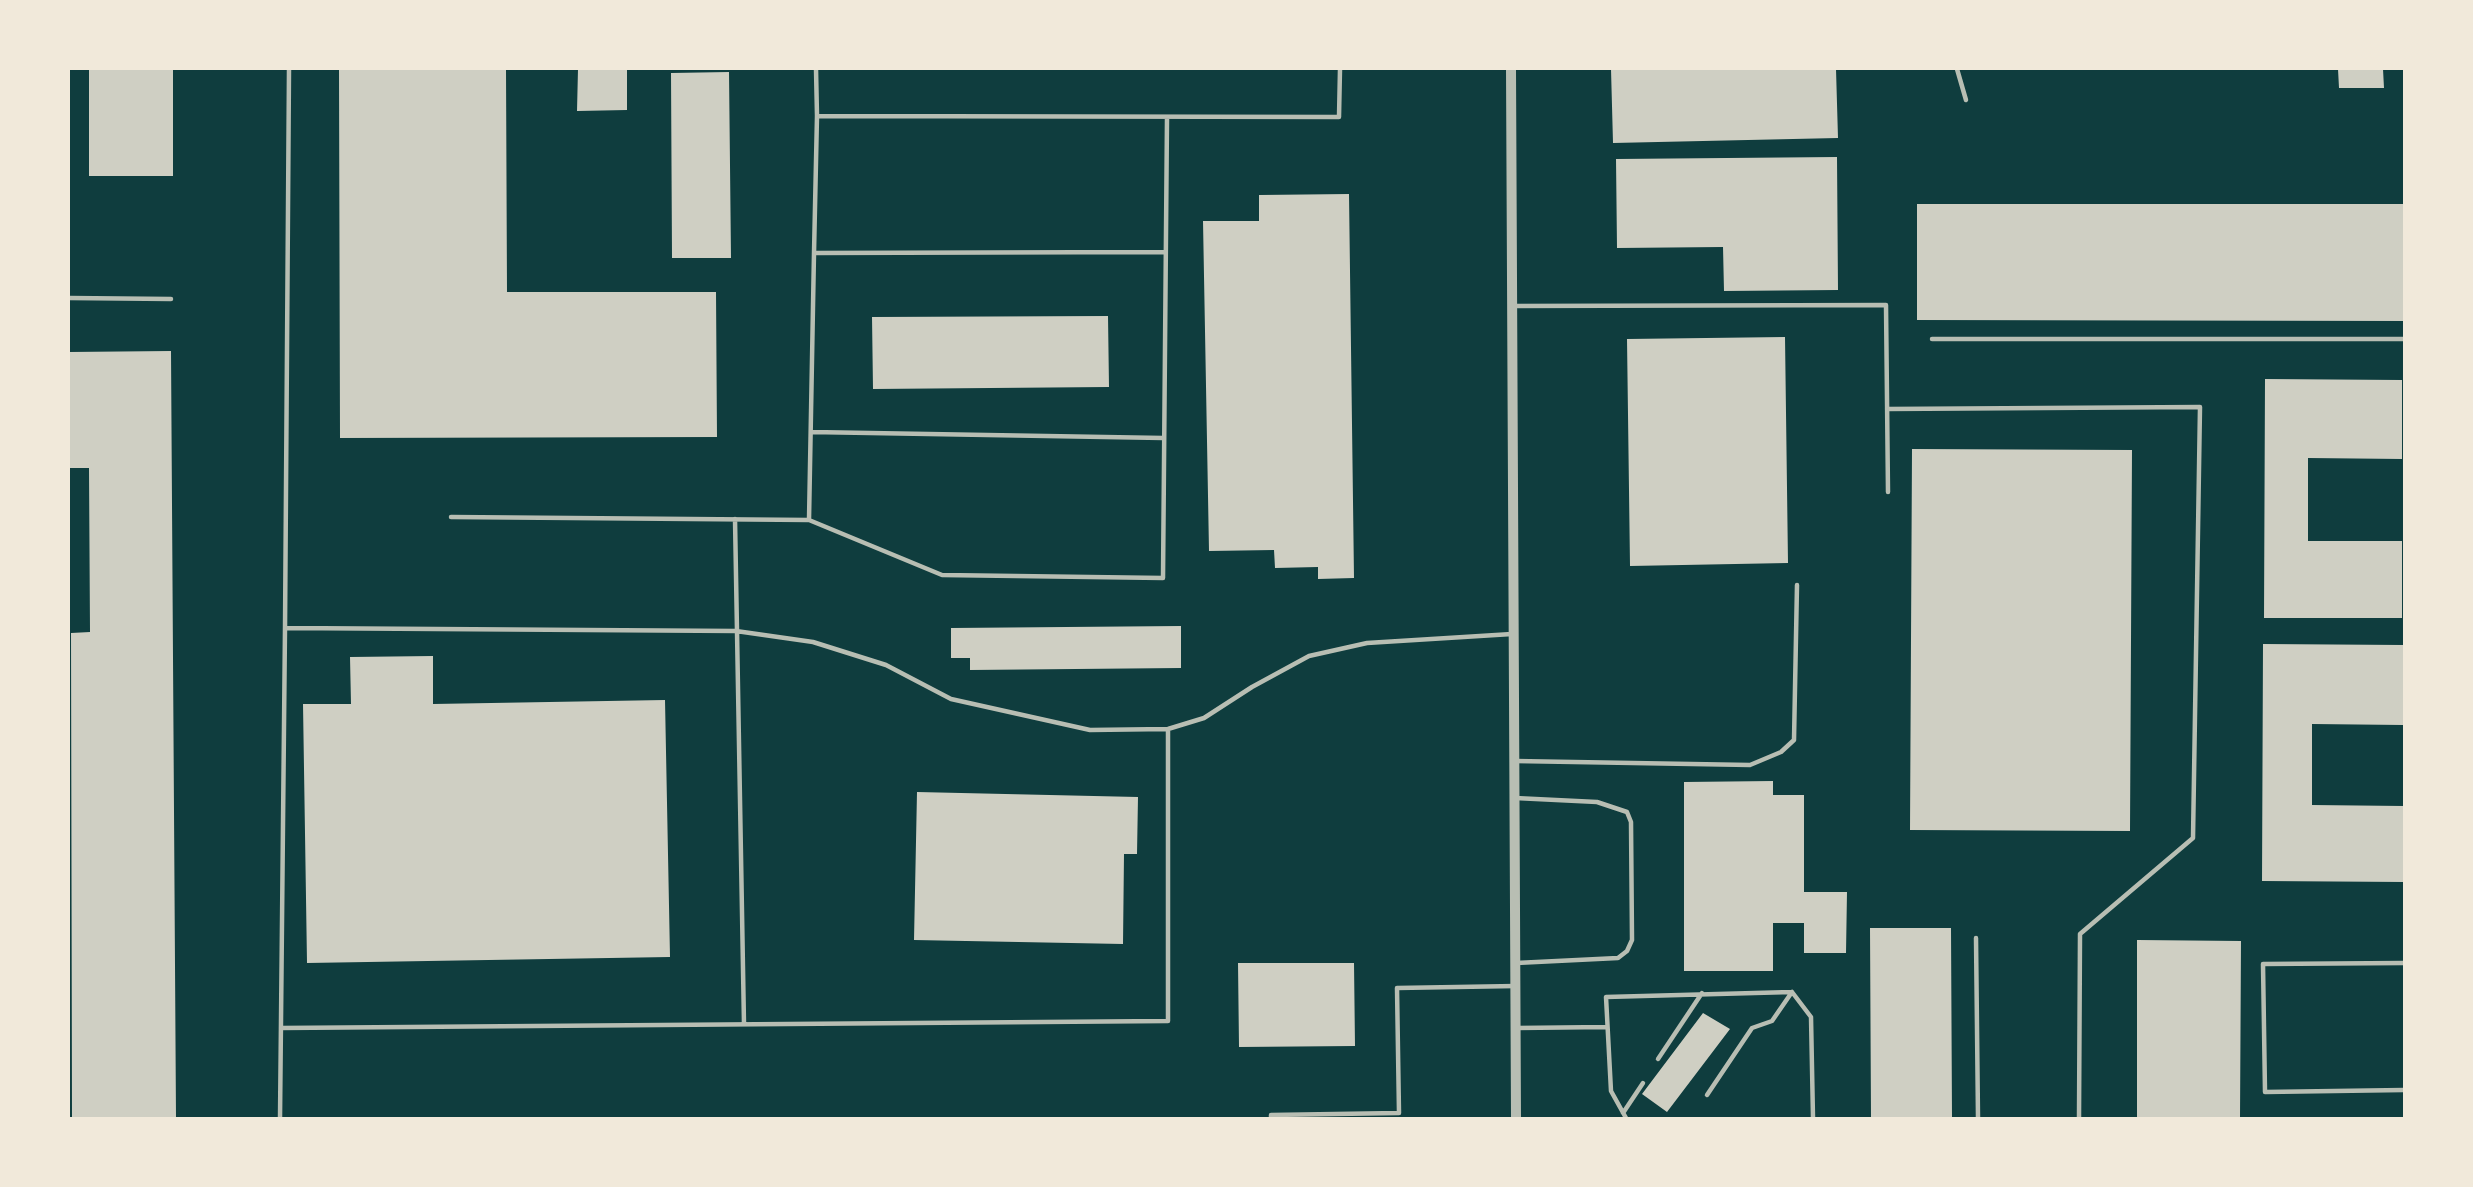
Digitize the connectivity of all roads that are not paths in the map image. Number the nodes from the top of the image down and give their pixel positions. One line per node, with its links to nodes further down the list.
1 (289, 69): 24 (lane)
2 (816, 69): 7 (lane)
3 (1340, 69): 8 (lane)
4 (1511, 69): 13 (street)
5 (1957, 69): 6 (lane)
6 (1966, 100)
7 (817, 116): 8 (lane); 10 (lane)
8 (1167, 118): 9 (lane)
9 (1165, 252): 10 (lane); 18 (lane)
10 (814, 254): 17 (lane)
11 (69, 298): 12 (lane)
12 (171, 298)
13 (1514, 306): 16 (lane); 26 (street)
14 (1932, 339): 15 (lane)
15 (2404, 339)
16 (1887, 409): 19 (lane); 50 (lane)
17 (810, 432): 18 (lane); 22 (lane)
18 (1163, 438): 22 (lane)
19 (1888, 492)
20 (451, 517): 21 (lane)
21 (735, 519): 22 (lane); 25 (lane)
22 (809, 520)
23 (1797, 585): 28 (lane)
24 (285, 628): 25 (lane); 38 (lane)
25 (736, 631): 27 (lane); 36 (lane)
26 (1515, 634): 27 (lane); 28 (street)
27 (1168, 729): 36 (lane)
28 (1515, 761): 29 (street)
29 (1515, 798): 31 (street); 31 (lane)
30 (1976, 938): 49 (lane)
31 (1516, 963): 33 (street)
32 (2404, 963): 42 (lane)
33 (1516, 986): 39 (street); 46 (lane)
34 (1792, 992): 35 (lane); 43 (lane); 48 (lane)
35 (1702, 993): 37 (lane); 40 (lane)
36 (744, 1024): 38 (lane)
37 (1608, 1027): 39 (lane); 44 (lane)
38 (281, 1028): 45 (lane)
39 (1517, 1028): 47 (street)
40 (1658, 1059)
41 (1642, 1083): 44 (lane)
42 (2404, 1090)
43 (1707, 1095)
44 (1625, 1116)
45 (280, 1118)
46 (1271, 1118)
47 (1516, 1118)
48 (1813, 1118)
49 (1978, 1118)
50 (2079, 1118)

